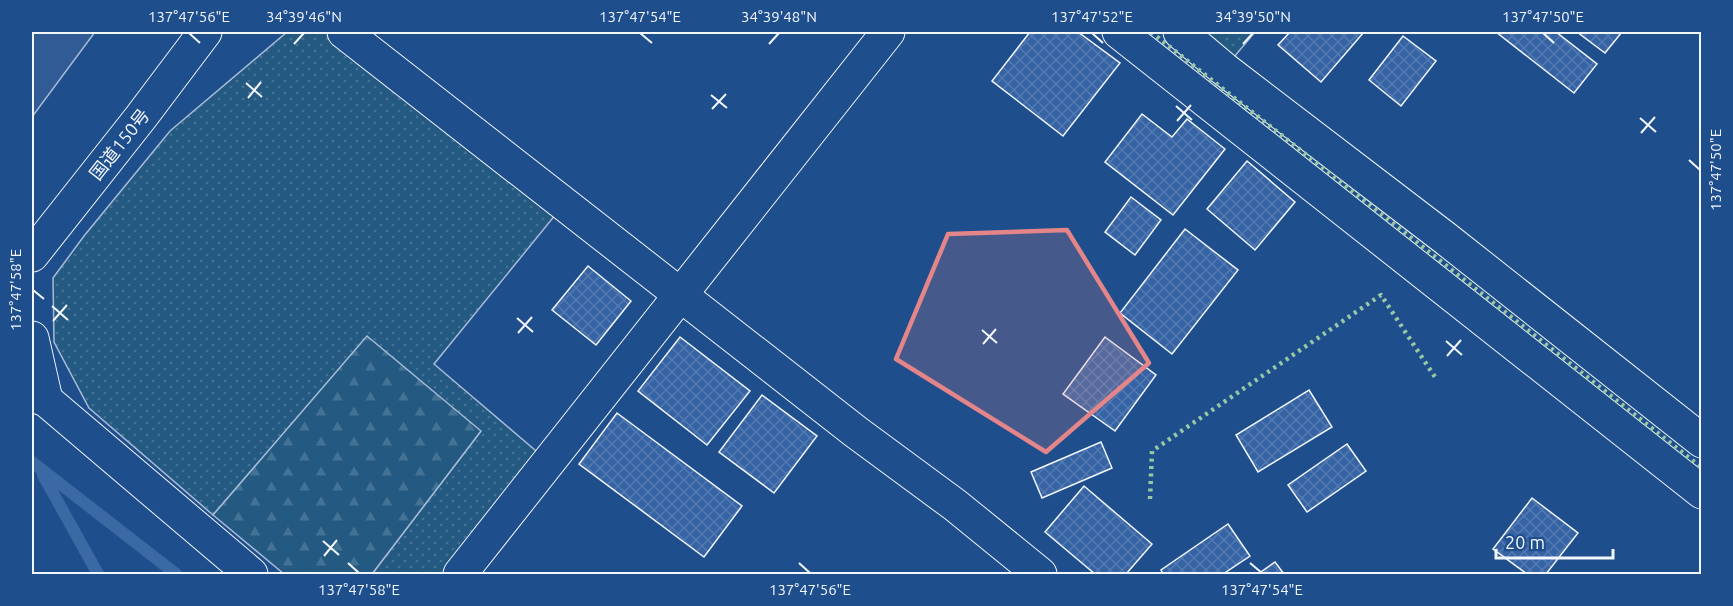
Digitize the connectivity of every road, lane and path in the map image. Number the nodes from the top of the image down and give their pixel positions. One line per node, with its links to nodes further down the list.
1 (205, 32): 6 (main road, 国道150号)
2 (344, 32): 7 (main road)
3 (888, 32): 7 (main road)
4 (1119, 32): 11 (main road)
5 (1180, 32): 10 (main road)
6 (32, 255)
7 (681, 294): 13 (main road); 14 (main road)
8 (32, 338): 9 (main road)
9 (39, 398): 12 (main road)
10 (1701, 441)
11 (1701, 492)
12 (251, 574)
13 (460, 574)
14 (1040, 574)

